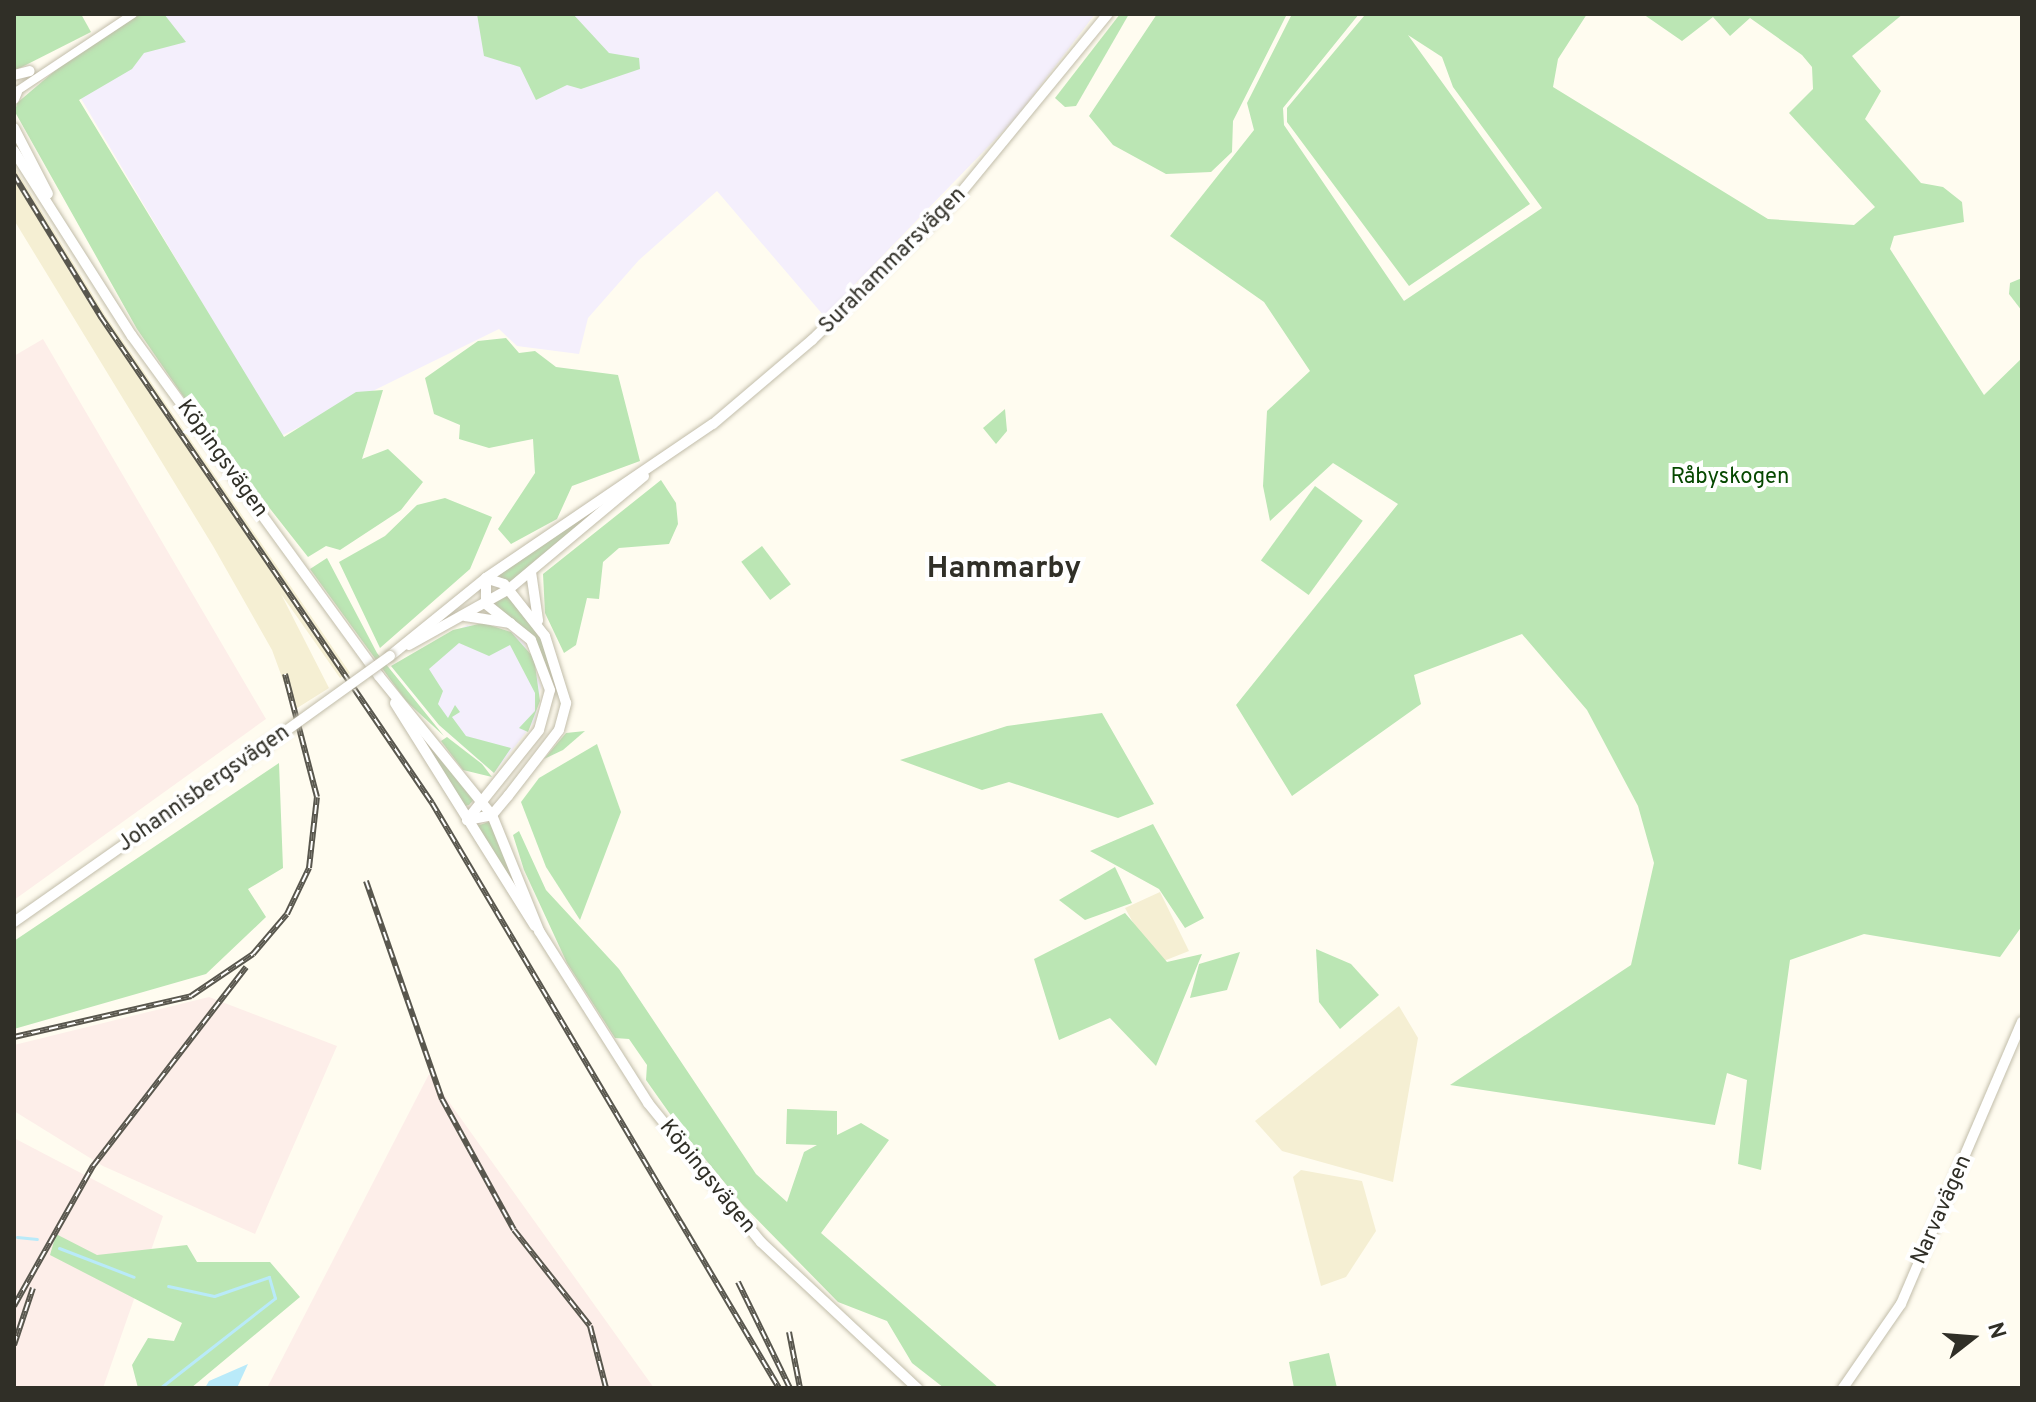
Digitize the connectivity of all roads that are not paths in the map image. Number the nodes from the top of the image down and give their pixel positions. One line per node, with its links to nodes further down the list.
1 (133, 14): 3 (street)
2 (1108, 14): 10 (main road, Surahammarsvägen)
3 (48, 65): 4 (street); 5 (street)
4 (30, 71): 5 (main road)
5 (15, 88)
6 (14, 120): 7 (main road, Köpingsvägen)
7 (16, 132): 9 (main road, Köpingsvägen)
8 (14, 151): 9 (main road, Köpingsvägen)
9 (71, 238): 19 (main road, Köpingsvägen)
10 (644, 475): 11 (main road, Surahammarsvägen); 12 (main road, Surahammarsvägen)
11 (531, 572): 13 (main road, Surahammarsvägen); 17 (main road)
12 (486, 578): 13 (main road); 14 (main road); 18 (main road, Johannisbergsvägen)
13 (509, 589): 14 (main road, Surahammarsvägen); 17 (main road)
14 (486, 604): 15 (main road, Johannisbergsvägen); 16 (main road)
15 (465, 616): 16 (main road); 18 (main road, Johannisbergsvägen)
16 (513, 624): 20 (main road)
17 (545, 636): 21 (main road)
18 (391, 655): 31 (main road, Johannisbergsvägen, bridge)
19 (379, 676): 24 (main road, Köpingsvägen); 29 (main road, Köpingsvägen)
20 (548, 709): 21 (main road); 22 (main road)
21 (565, 713): 23 (main road)
22 (525, 749): 23 (main road); 25 (main road)
23 (537, 758): 26 (main road)
24 (467, 781): 25 (main road); 27 (main road, Köpingsvägen)
25 (495, 782): 27 (main road)
26 (508, 796): 28 (main road); 30 (main road)
27 (481, 798): 28 (main road, Köpingsvägen); 29 (main road)
28 (492, 815): 29 (main road); 30 (main road, Köpingsvägen)
29 (467, 820): 32 (main road, Köpingsvägen)
30 (508, 848): 32 (main road, Köpingsvägen)
31 (14, 922)
32 (539, 931): 34 (main road, Köpingsvägen)
33 (2022, 1022): 35 (main road, Narvavägen)
34 (917, 1388)
35 (1843, 1388)

